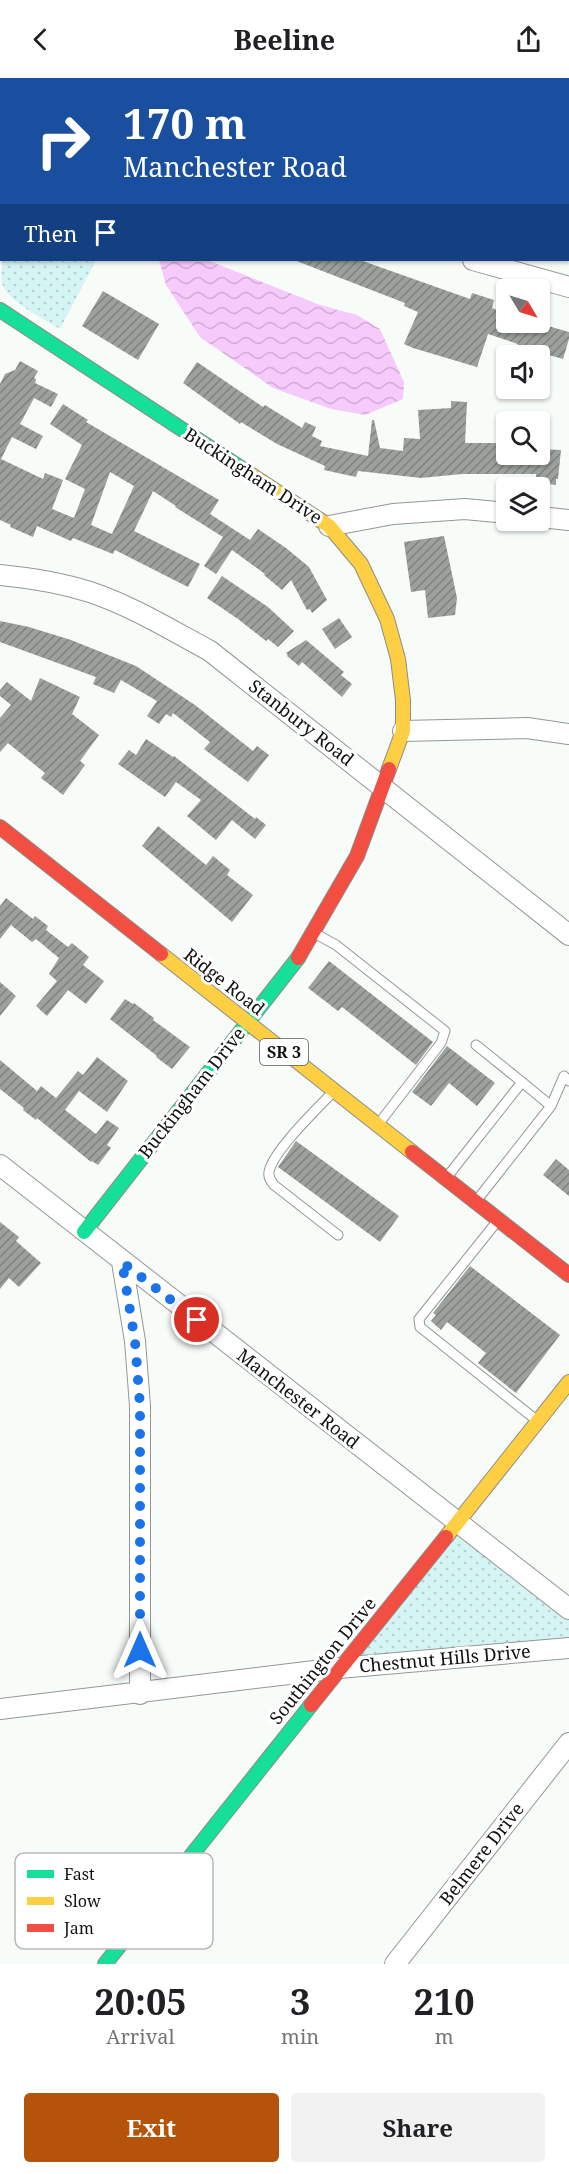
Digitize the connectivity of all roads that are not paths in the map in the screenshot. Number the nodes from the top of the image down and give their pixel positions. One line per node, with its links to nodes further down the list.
1 (477, 261): 2 (street)
2 (569, 287)
3 (0, 310): 7 (street, Buckingham Drive)
4 (496, 512): 7 (street)
5 (550, 518): 6 (street)
6 (569, 520)
7 (329, 526): 9 (street, Buckingham Drive)
8 (0, 575): 11 (street, Stanbury Road)
9 (403, 731): 10 (street); 11 (street, Buckingham Drive)
10 (569, 734)
11 (383, 786): 13 (street, Buckingham Drive); 14 (street, Stanbury Road)
12 (0, 826): 15 (street, Ridge Road / SR 3)
13 (314, 932): 15 (street, Buckingham Drive); 21 (lane)
14 (569, 935)
15 (247, 1023): 19 (street, Ridge Road / SR 3); 26 (street, Buckingham Drive)
16 (476, 1046): 18 (lane)
17 (567, 1076): 20 (lane)
18 (522, 1082): 20 (lane); 23 (lane)
19 (334, 1091): 21 (street, Ridge Road / SR 3); 27 (lane)
20 (551, 1106): 24 (lane)
21 (377, 1125): 23 (street, Ridge Road / SR 3)
22 (0, 1165): 26 (street, Manchester Road)
23 (446, 1178): 24 (street, Ridge Road / SR 3)
24 (476, 1202): 25 (street, Ridge Road / SR 3)
25 (499, 1220): 29 (street, Ridge Road / SR 3); 31 (lane)
26 (84, 1232): 28 (street, Manchester Road)
27 (338, 1235)
28 (122, 1262): 32 (street, Manchester Road); 36 (street)
29 (569, 1275)
30 (569, 1382): 31 (street, Southington Drive)
31 (539, 1422): 32 (street, Southington Drive)
32 (458, 1524): 33 (street, Manchester Road); 35 (street, Southington Drive)
33 (569, 1609)
34 (569, 1648): 35 (street, Chestnut Hills Drive)
35 (339, 1668): 36 (street, Chestnut Hills Drive); 39 (street, Southington Drive)
36 (140, 1694): 37 (street, Chestnut Hills Drive)
37 (0, 1709)
38 (569, 1743): 42 (street, Belmere Drive)
39 (193, 1853)
40 (117, 1949): 41 (street, Southington Drive)
41 (105, 1964)
42 (395, 1964)

